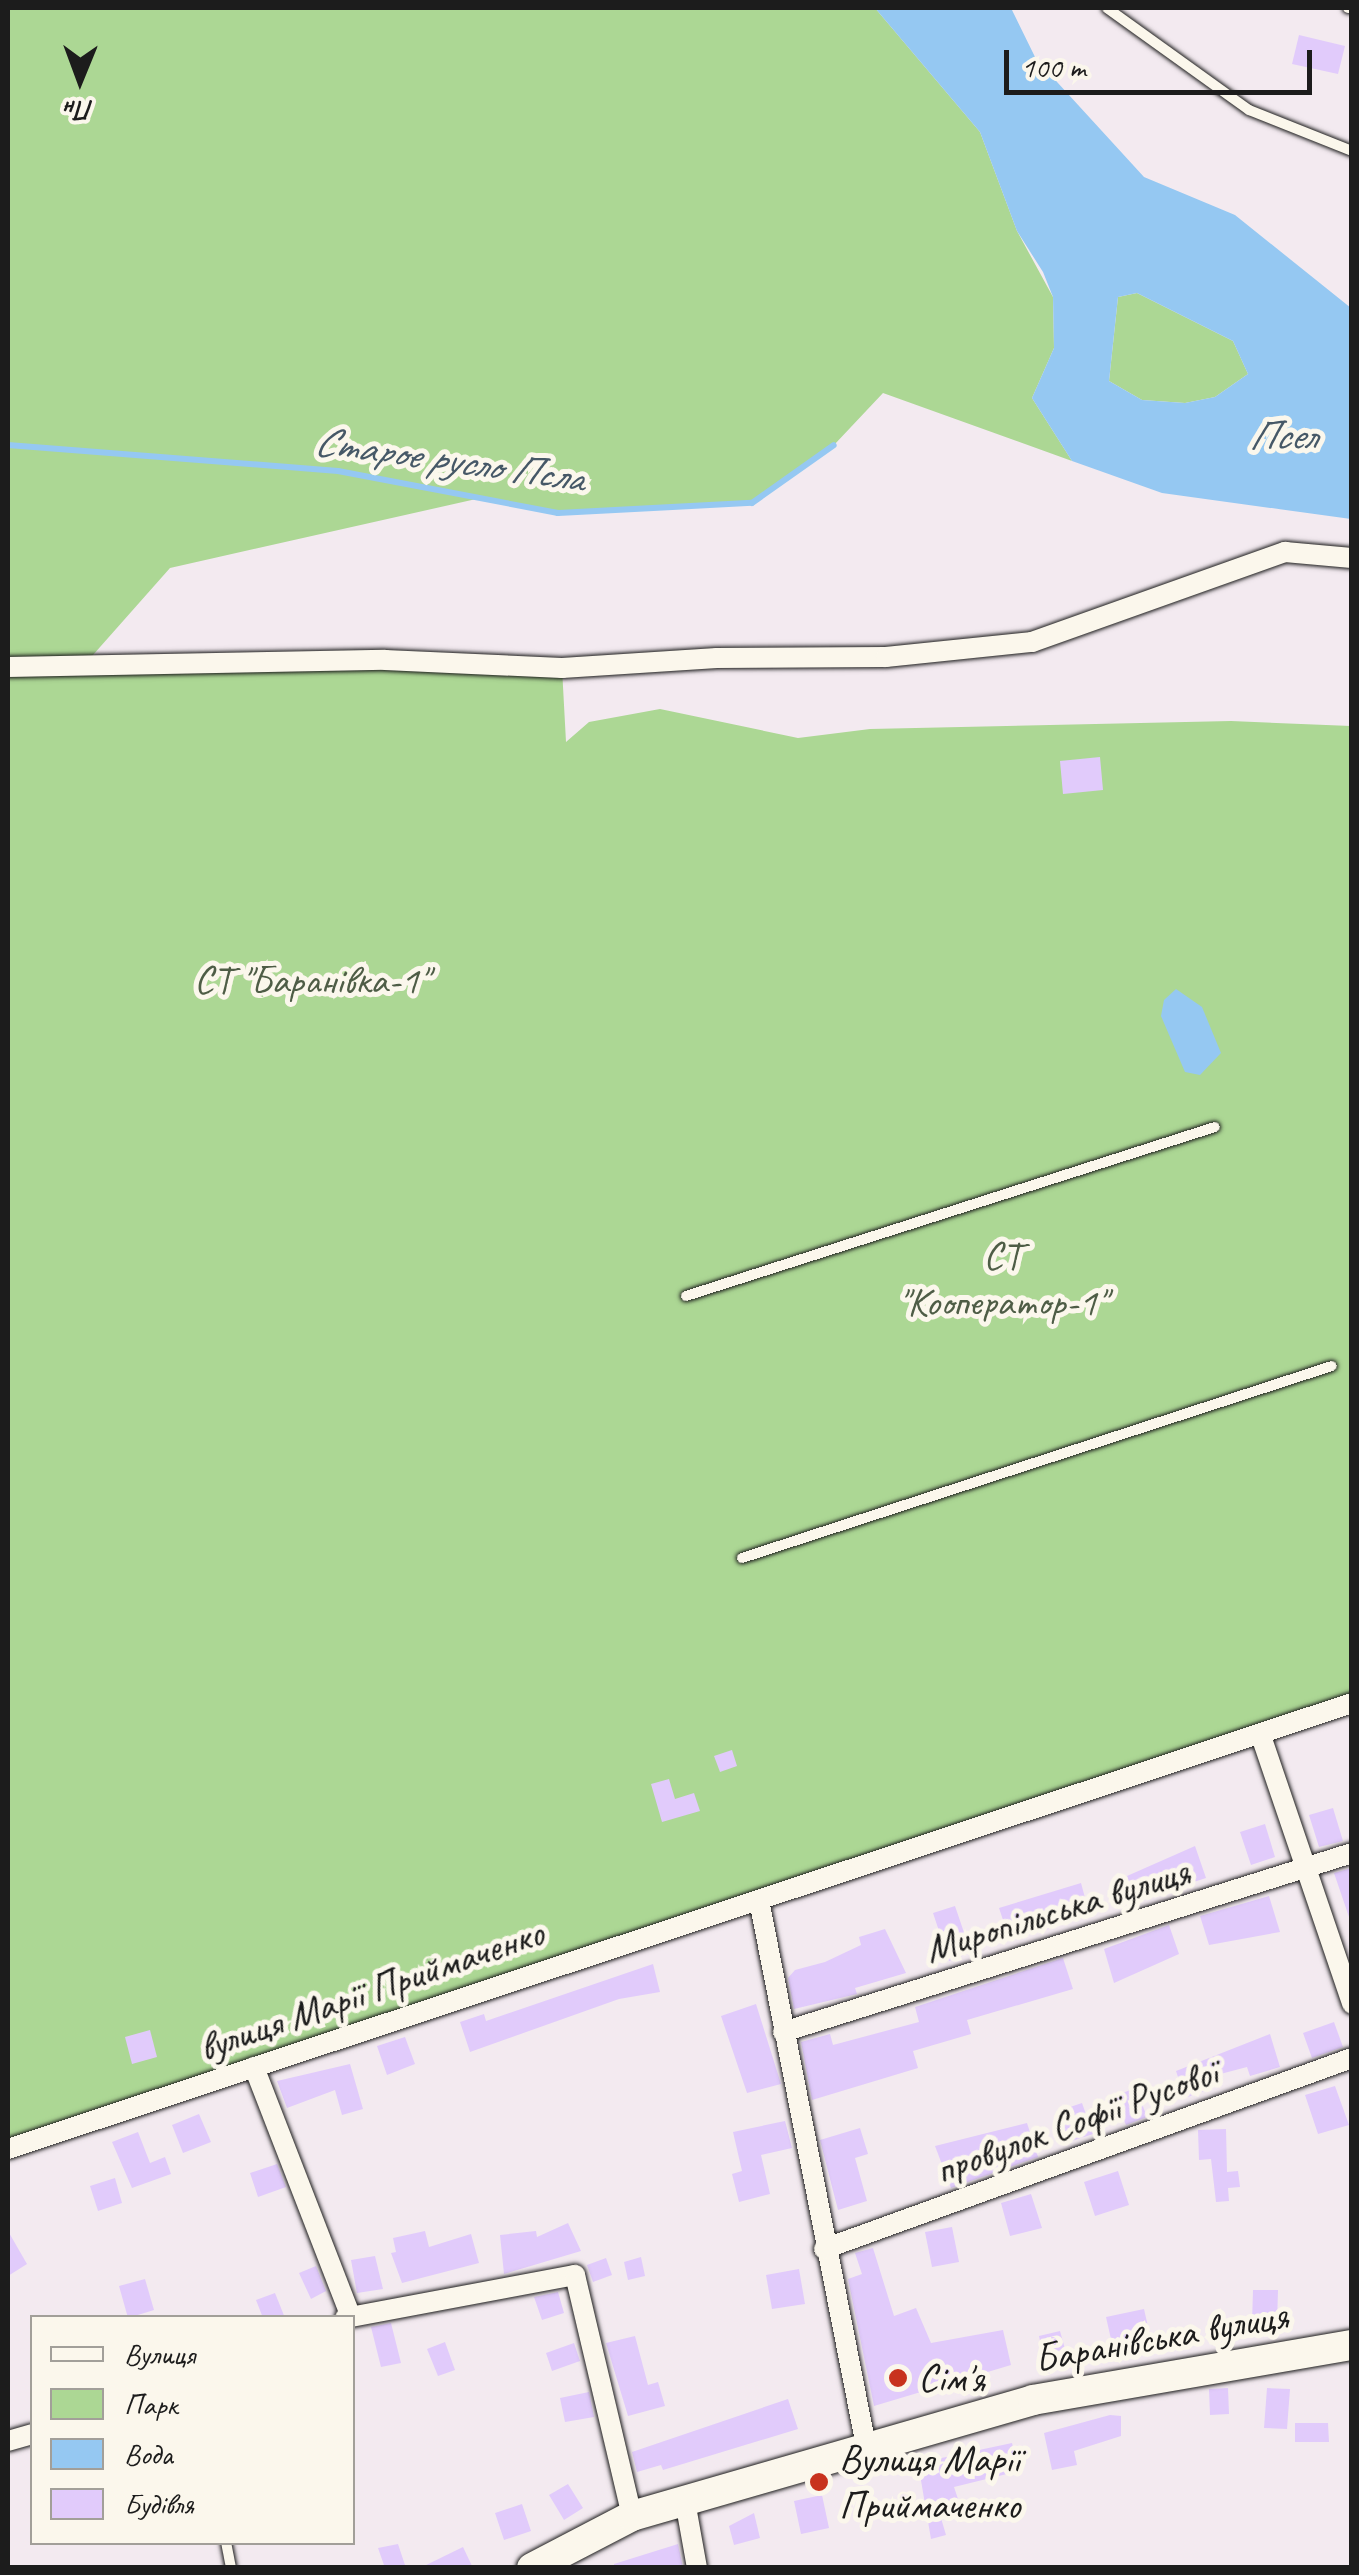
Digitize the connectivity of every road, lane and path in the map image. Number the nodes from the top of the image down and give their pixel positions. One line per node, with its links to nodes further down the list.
1 (1107, 8): 2 (lane)
2 (1352, 152)
3 (1352, 558): 4 (street)
4 (8, 667)
5 (1215, 1127): 6 (lane)
6 (686, 1296)
7 (1332, 1366): 8 (lane)
8 (742, 1558)
9 (1352, 1703): 10 (street, вулиця Марії Приймаченко)
10 (1261, 1736): 12 (street); 13 (street, вулиця Марії Приймаченко)
11 (1352, 1853): 12 (street, Миропільська вулиця)
12 (1304, 1869): 14 (street); 15 (street, Миропільська вулиця)
13 (759, 1900): 15 (street); 17 (street, вулиця Марії Приймаченко)
14 (1352, 2004)
15 (783, 2032): 19 (street)
16 (1352, 2058): 19 (street, провулок Софії Русової)
17 (254, 2067): 18 (street, вулиця Марії Приймаченко); 20 (street)
18 (8, 2149)
19 (824, 2249): 23 (street)
20 (348, 2315)
21 (354, 2315): 25 (street)
22 (1352, 2345): 23 (main road, Баранівська вулиця)
23 (866, 2446): 24 (main road, Баранівська вулиця)
24 (684, 2501): 25 (main road, Баранівська вулиця); 27 (street)
25 (632, 2516): 26 (main road, Баранівська вулиця)
26 (532, 2568)
27 (698, 2568)

